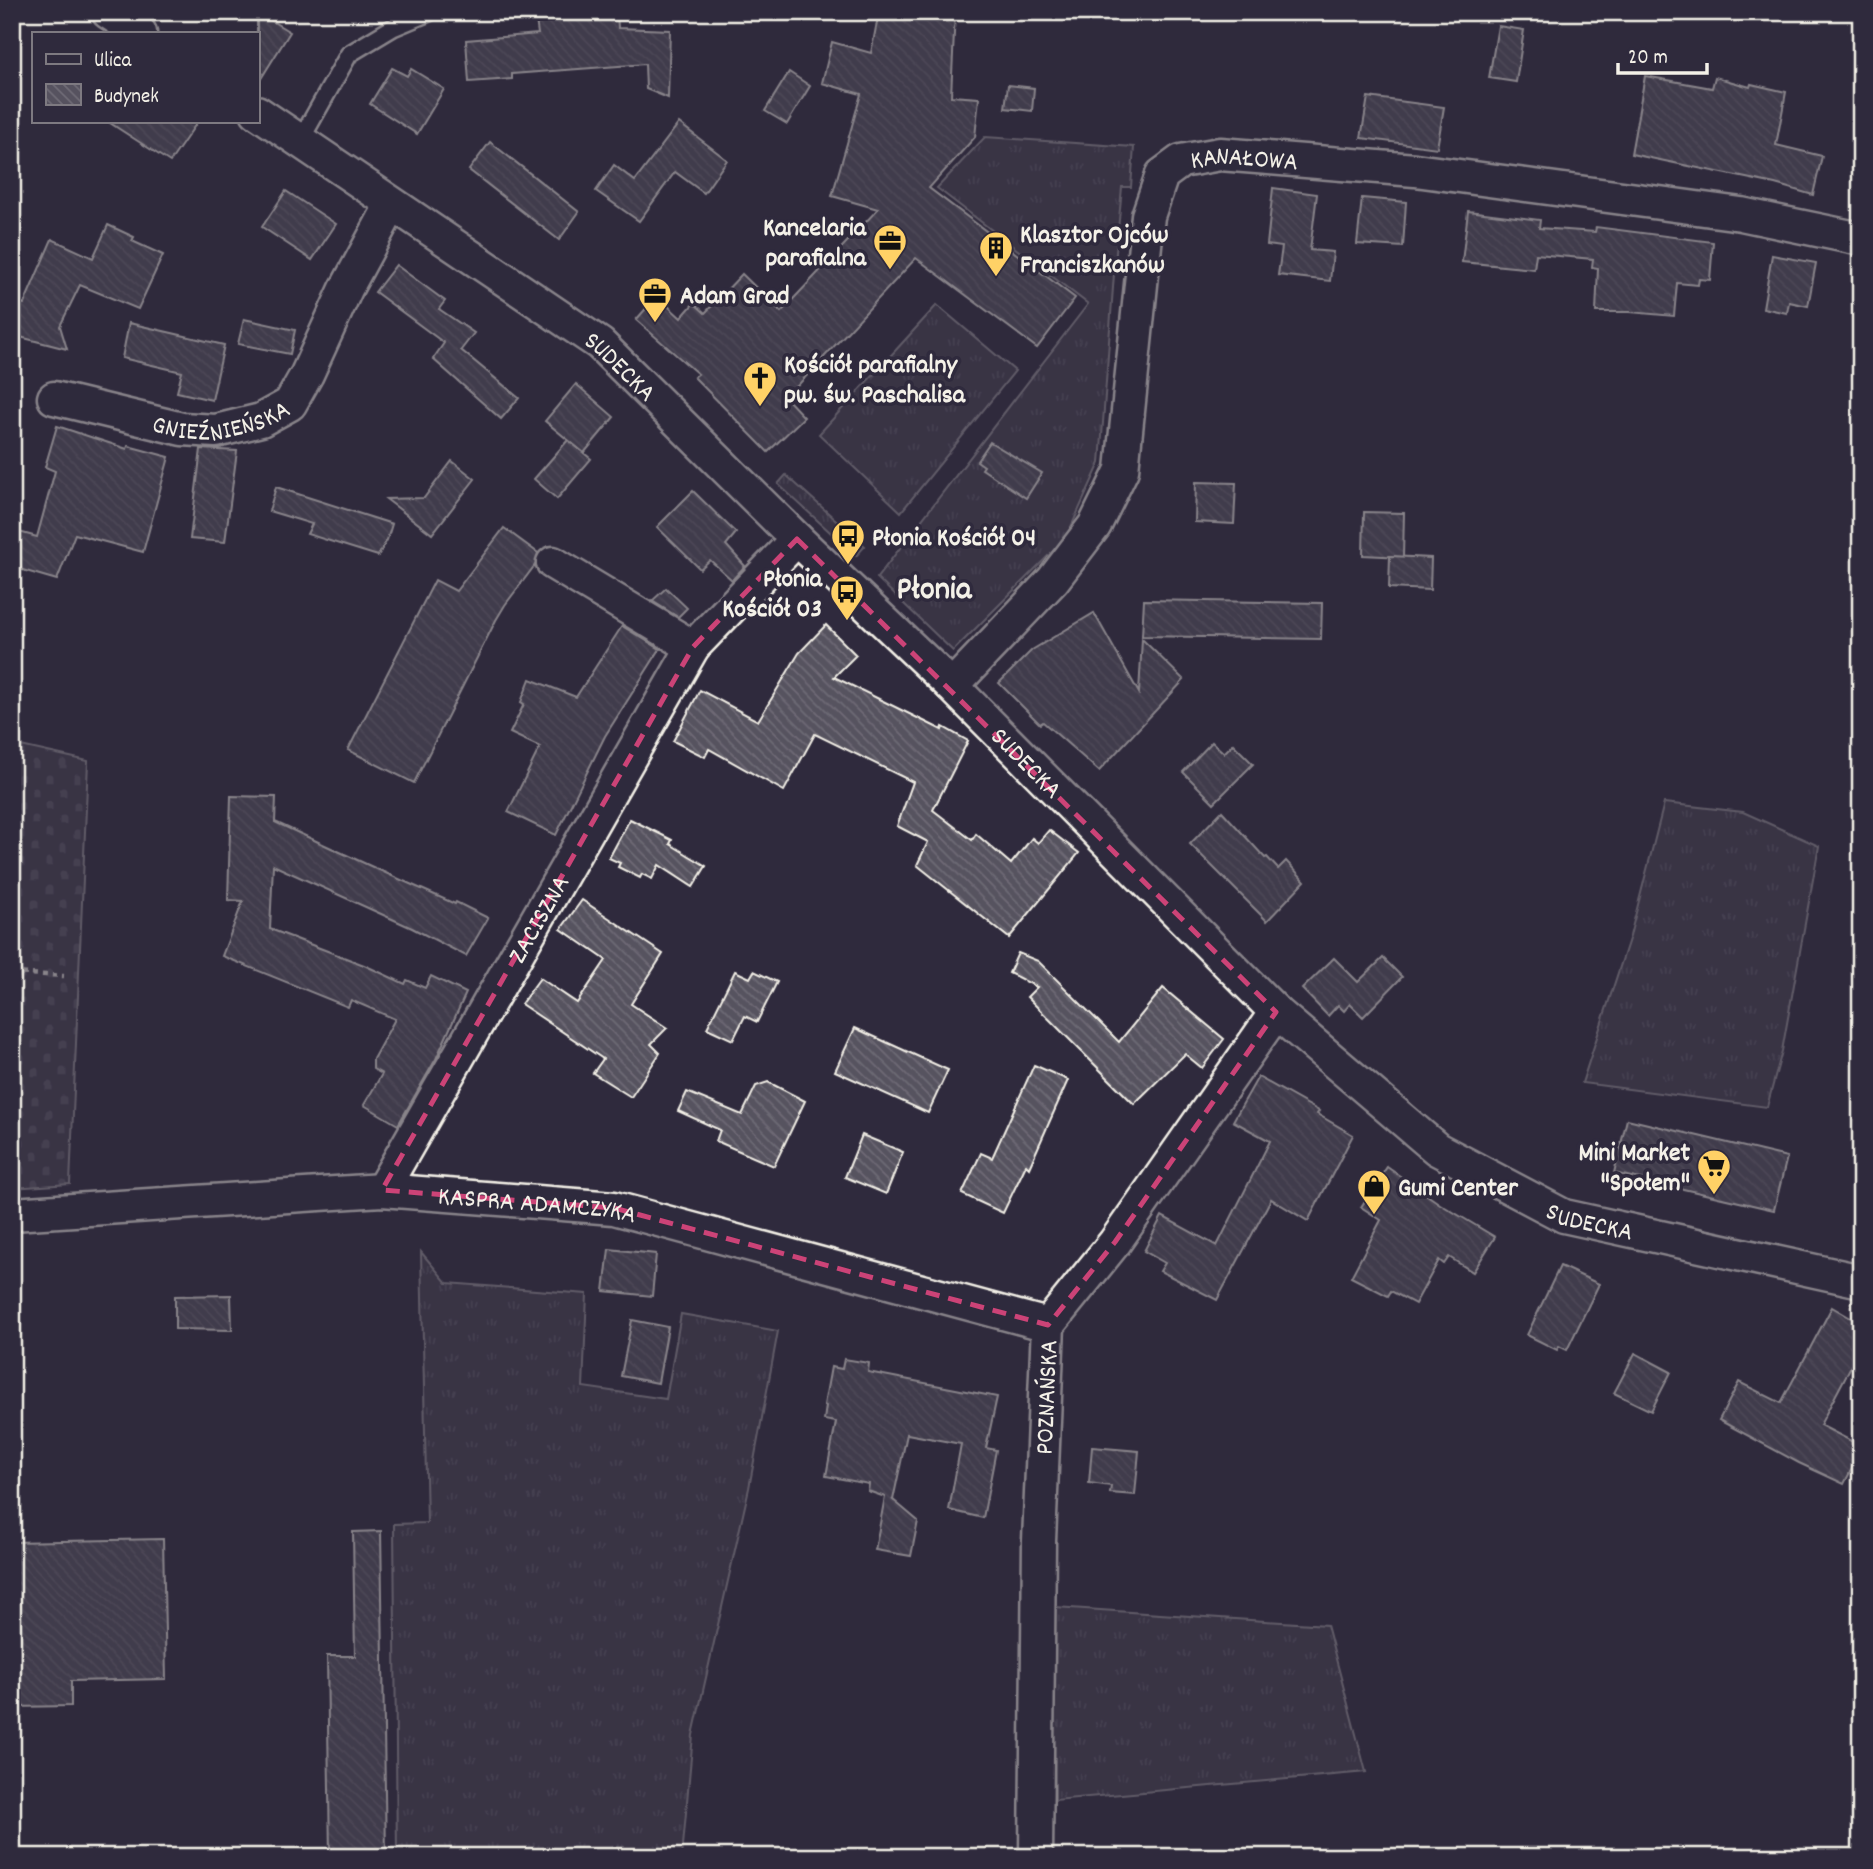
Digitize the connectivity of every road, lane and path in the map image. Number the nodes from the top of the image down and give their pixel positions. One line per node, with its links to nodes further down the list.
1 (108, 12): 3 (street)
2 (430, 12): 5 (lane)
3 (138, 32)
4 (259, 113): 5 (street, SUDECKA)
5 (300, 141): 6 (street, SUDECKA)
6 (393, 204): 8 (street, GNIEŹNIEŃSKA); 9 (street, SUDECKA)
7 (1861, 239): 12 (street, KANAŁOWA)
8 (54, 398)
9 (797, 540): 11 (street, ZACISZNA); 12 (street, SUDECKA)
10 (553, 563): 11 (street)
11 (693, 647): 16 (street, ZACISZNA)
12 (952, 686): 15 (street, SUDECKA)
13 (12, 973): 14 (path)
14 (64, 976)
15 (1276, 1012): 18 (street, SUDECKA); 19 (street, POZNAŃSKA)
16 (382, 1190): 17 (street, KASPRA ADAMCZYKA); 19 (street, KASPRA ADAMCZYKA)
17 (12, 1214)
18 (1861, 1281)
19 (1048, 1325): 20 (street, POZNAŃSKA)
20 (1036, 1857)

